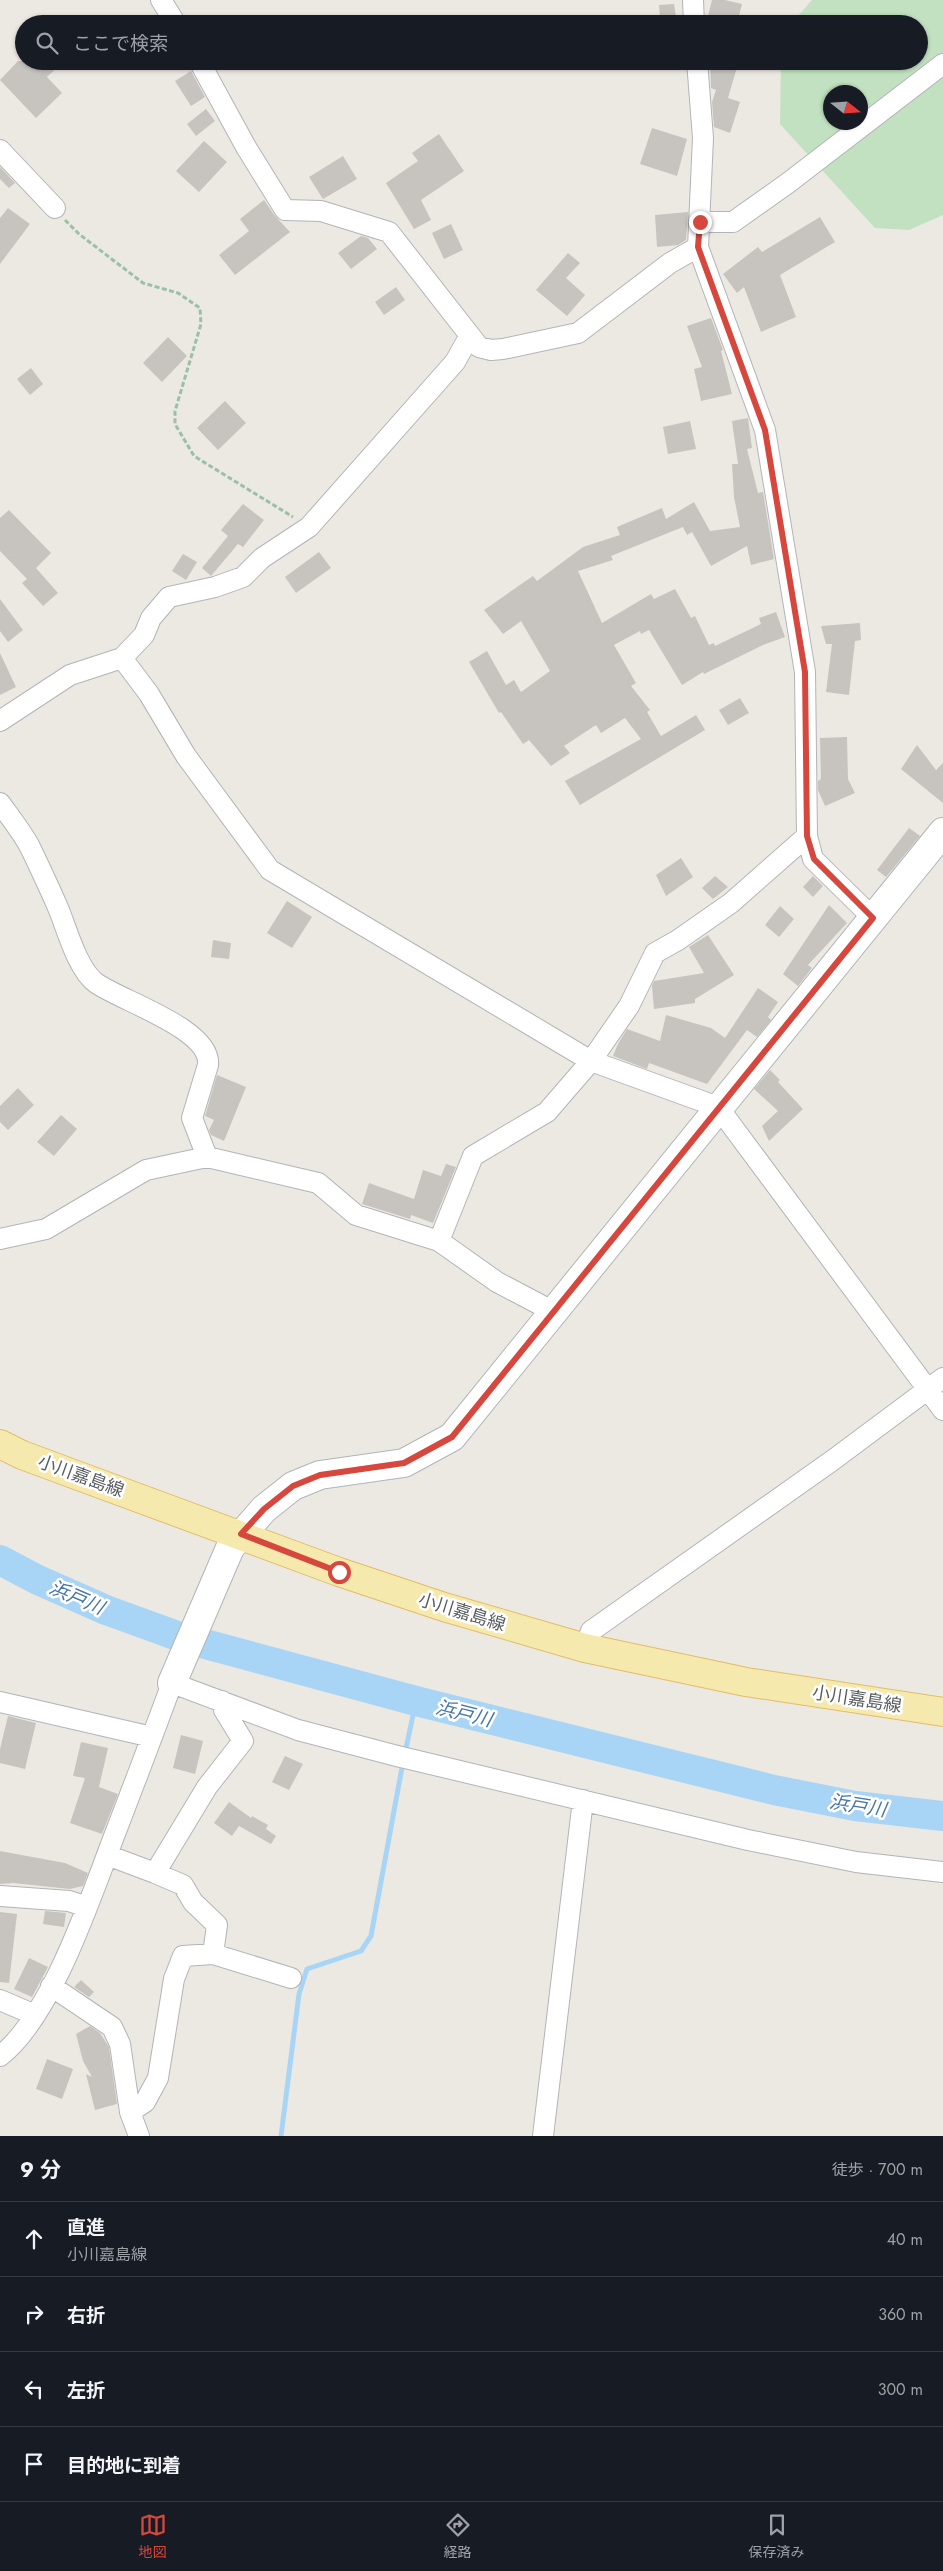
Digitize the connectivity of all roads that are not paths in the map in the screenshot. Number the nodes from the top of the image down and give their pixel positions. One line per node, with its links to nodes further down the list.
1 (160, 0): 3 (street)
2 (693, 0): 4 (street)
3 (170, 15)
4 (694, 15)
5 (943, 64): 10 (street)
6 (204, 70): 12 (street)
7 (698, 70): 10 (street)
8 (0, 150): 9 (street)
9 (55, 208)
10 (700, 222): 11 (street)
11 (698, 247): 12 (street); 17 (street)
12 (469, 337): 13 (street)
13 (122, 658): 14 (street); 19 (street)
14 (0, 720)
15 (0, 803): 21 (street)
16 (943, 832): 18 (street)
17 (807, 836): 18 (street); 19 (street)
18 (873, 918): 20 (street)
19 (590, 1061): 20 (street); 23 (street)
20 (718, 1107): 24 (street); 25 (street)
21 (208, 1156): 22 (street); 23 (street)
22 (0, 1239)
23 (439, 1242): 24 (street)
24 (552, 1311): 28 (street)
25 (936, 1383): 26 (street); 29 (street)
26 (943, 1410)
27 (0, 1444): 28 (main road, 小川嘉島線)
28 (241, 1534): 29 (main road, 小川嘉島線); 30 (street)
29 (585, 1648): 33 (main road, 小川嘉島線)
30 (174, 1679): 32 (street); 34 (street)
31 (0, 1702): 34 (street)
32 (222, 1702): 35 (street); 38 (street)
33 (943, 1712)
34 (152, 1737): 36 (street)
35 (583, 1800): 37 (street); 49 (street)
36 (107, 1855): 38 (street); 40 (street)
37 (943, 1872)
38 (155, 1873): 41 (street)
39 (0, 1896): 40 (street)
40 (88, 1907): 43 (street)
41 (213, 1954): 42 (street); 47 (street)
42 (291, 1978)
43 (51, 1986): 45 (street); 47 (street)
44 (0, 2000): 45 (street)
45 (35, 2015): 46 (street)
46 (0, 2056)
47 (130, 2112): 48 (street)
48 (139, 2136)
49 (544, 2136)

